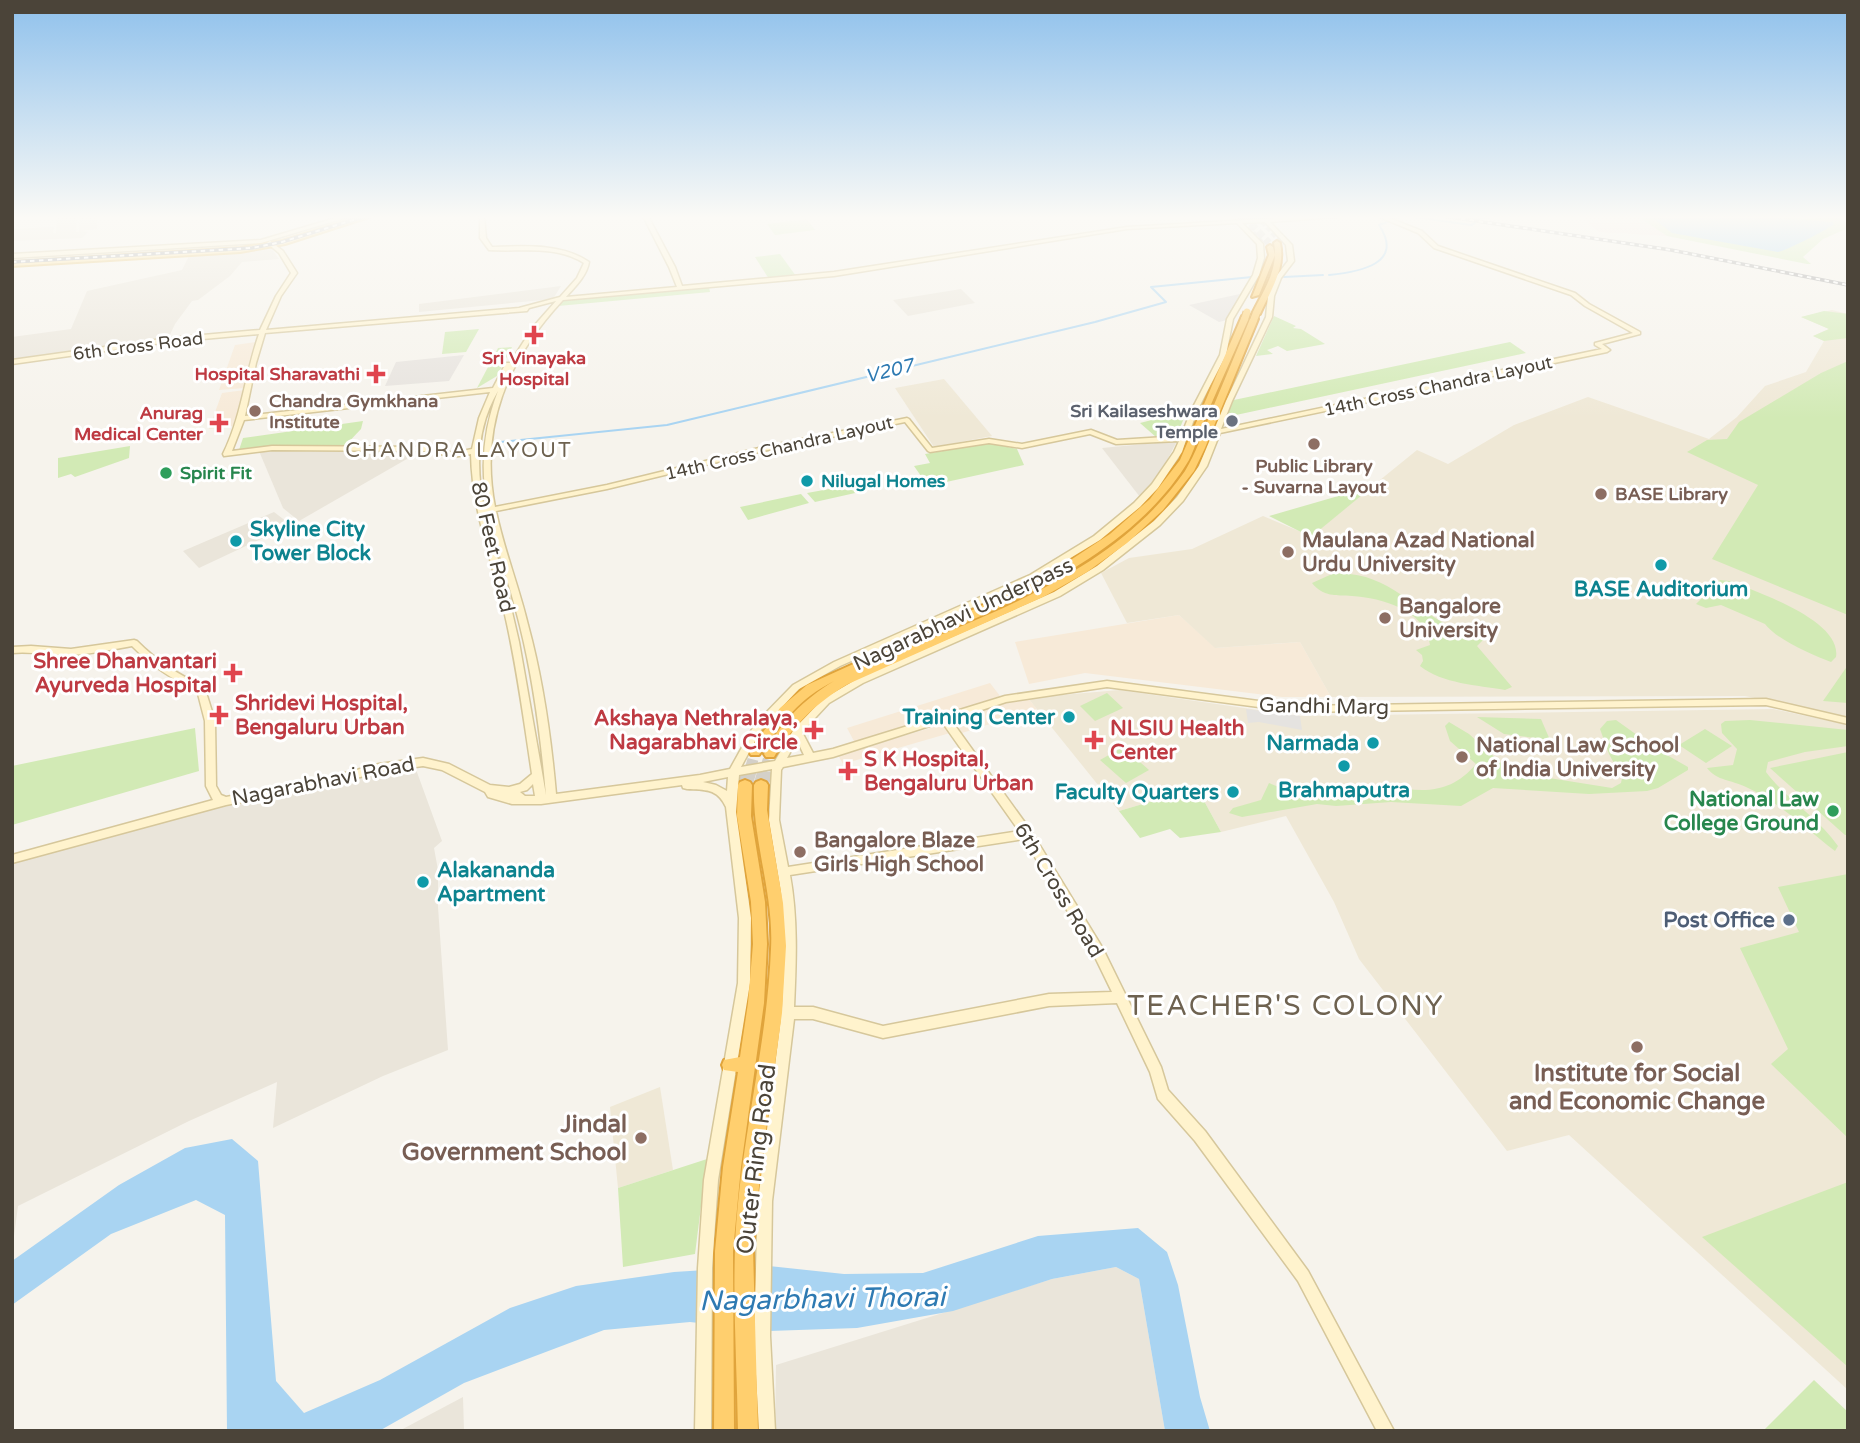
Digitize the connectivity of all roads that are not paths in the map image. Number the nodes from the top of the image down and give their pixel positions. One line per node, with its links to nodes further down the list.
1 (287, 283): 17 (street)
2 (573, 283): 11 (street)
3 (678, 283): 10 (street)
4 (730, 283): 10 (street)
5 (1251, 283): 14 (street)
6 (1258, 283): 15 (highway)
7 (1271, 283): 15 (highway)
8 (1275, 283): 16 (street)
9 (1540, 283): 22 (street, 14th Cross Chandra Layout)
10 (680, 288): 11 (street)
11 (552, 304): 12 (street); 12 (street); 19 (street, 80 Feet Road); 20 (street, 80 Feet Road)
12 (519, 310): 13 (street); 17 (street, 6th Cross Road)
13 (529, 313)
14 (1233, 313): 16 (street); 23 (street)
15 (1251, 315): 23 (highway)
16 (1269, 318): 22 (street)
17 (264, 331): 18 (street, 6th Cross Road); 21 (street)
18 (12, 362)
19 (504, 388): 20 (street); 25 (street, 80 Feet Road)
20 (494, 389): 21 (street); 24 (street, 80 Feet Road)
21 (242, 418): 24 (street)
22 (1216, 432): 23 (street)
23 (1198, 440): 25 (street, 14th Cross Chandra Layout); 30 (street); 31 (highway, Nagarabhavi Underpass); 32 (highway, Nagarabhavi Underpass); 36 (street)
24 (475, 452): 26 (street, 80 Feet Road)
25 (491, 510): 26 (street, 14th Cross Chandra Layout); 43 (street, 80 Feet Road)
26 (481, 512): 35 (street, 80 Feet Road)
27 (12, 650): 44 (street, Nagarabhavi Road)
28 (945, 719): 29 (street, Gandhi Marg); 33 (street, Gandhi Marg); 46 (street, 6th Cross Road)
29 (1848, 721)
30 (797, 731): 33 (street); 34 (street)
31 (755, 752)
32 (770, 754)
33 (810, 758): 34 (street, Gandhi Marg)
34 (777, 766): 36 (street); 36 (street, Gandhi Marg); 48 (street)
35 (537, 775): 41 (street); 43 (street, 80 Feet Road)
36 (737, 778): 37 (street); 39 (street); 45 (street); 51 (highway)
37 (674, 783): 39 (street); 43 (street, Nagarabhavi Road)
38 (761, 785): 50 (highway)
39 (696, 786): 45 (street)
40 (489, 789): 41 (street, Nagarabhavi Road); 42 (street, Nagarabhavi Road); 44 (street, Nagarabhavi Road)
41 (508, 791): 42 (street, Nagarabhavi Road)
42 (521, 799): 43 (street, Nagarabhavi Road)
43 (546, 800)
44 (226, 801): 47 (street)
45 (731, 804): 51 (street)
46 (1027, 834): 48 (street); 49 (street, 6th Cross Road)
47 (12, 859)
48 (784, 872): 50 (street)
49 (1120, 997): 50 (street); 59 (street, 6th Cross Road)
50 (781, 1013): 52 (highway, Outer Ring Road); 54 (street)
51 (739, 1065): 53 (highway, Outer Ring Road); 53 (street)
52 (744, 1249): 54 (highway, Outer Ring Road)
53 (713, 1327): 55 (street); 56 (highway, Outer Ring Road)
54 (753, 1336): 57 (highway, Outer Ring Road); 58 (street)
55 (702, 1431)
56 (724, 1431)
57 (748, 1431)
58 (767, 1431)
59 (1386, 1431)

